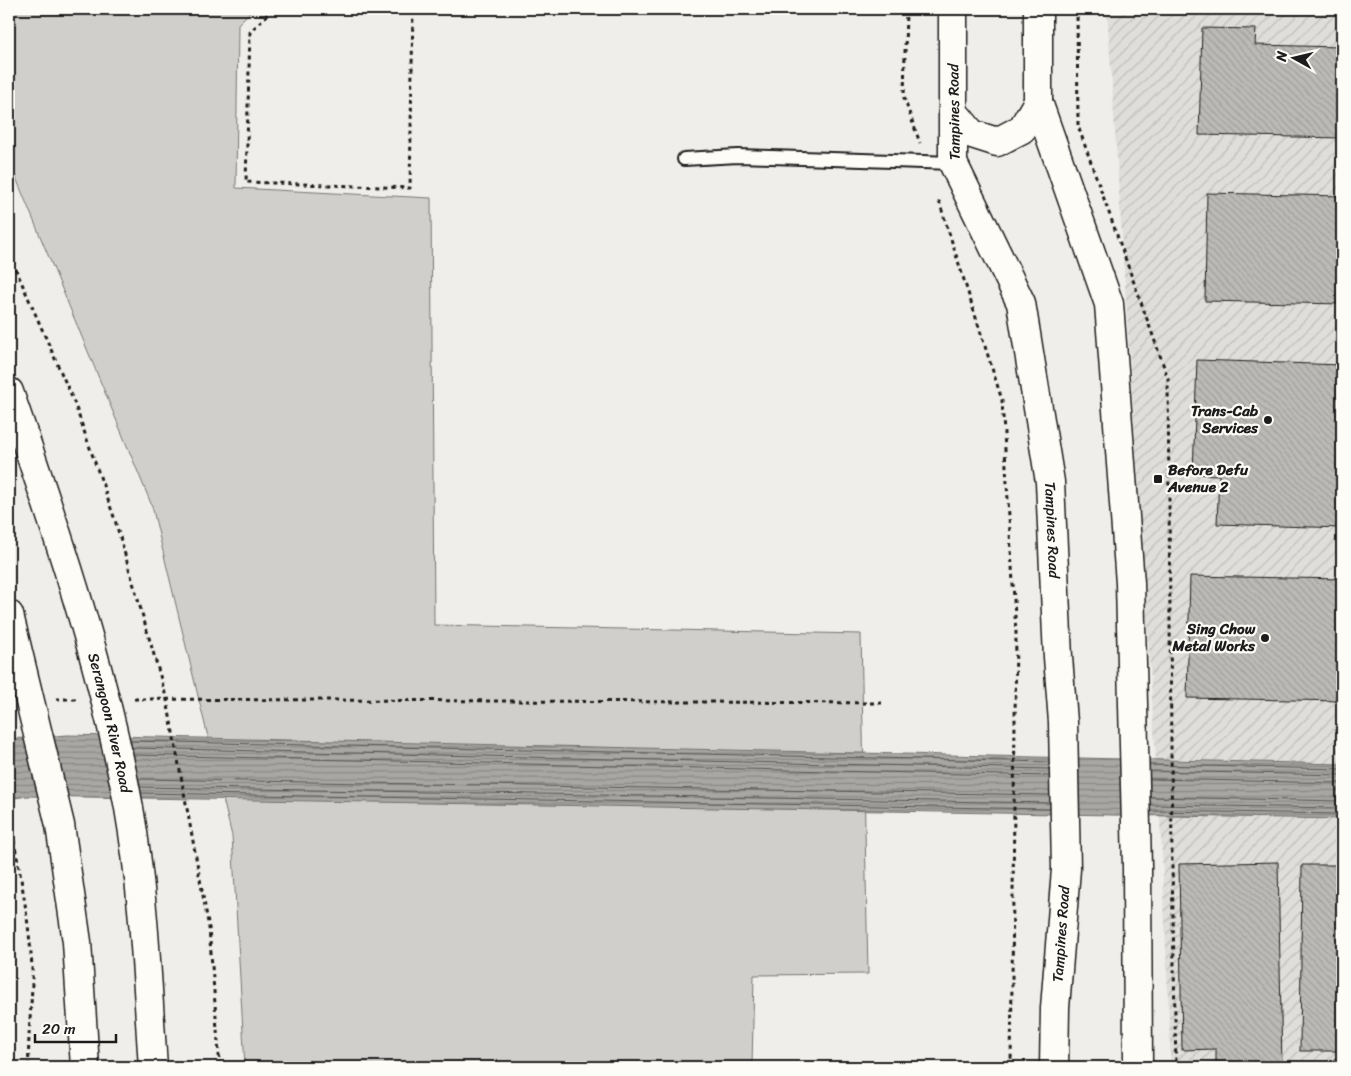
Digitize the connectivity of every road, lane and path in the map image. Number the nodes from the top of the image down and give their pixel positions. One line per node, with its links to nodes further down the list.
1 (273, 9): 2 (path)
2 (413, 9)
3 (906, 9): 10 (path)
4 (953, 9): 8 (main road, Tampines Road)
5 (1038, 9): 7 (main road)
6 (1077, 9): 27 (path)
7 (1038, 102): 8 (main road); 26 (main road)
8 (953, 112): 11 (main road, Tampines Road)
9 (684, 159): 10 (lane)
10 (926, 163): 11 (lane); 24 (path)
11 (953, 164): 25 (main road, Tampines Road)
12 (9, 254): 15 (path)
13 (9, 392): 18 (main road, Serangoon River Road)
14 (9, 615): 16 (main road)
15 (167, 700): 17 (path); 18 (path); 23 (path)
16 (31, 701): 18 (path); 21 (main road)
17 (884, 702)
18 (106, 703): 22 (main road, Serangoon River Road)
19 (9, 816): 20 (path)
20 (29, 1067)
21 (85, 1067)
22 (153, 1067)
23 (220, 1067)
24 (1011, 1067)
25 (1054, 1067)
26 (1138, 1067)
27 (1176, 1067)

